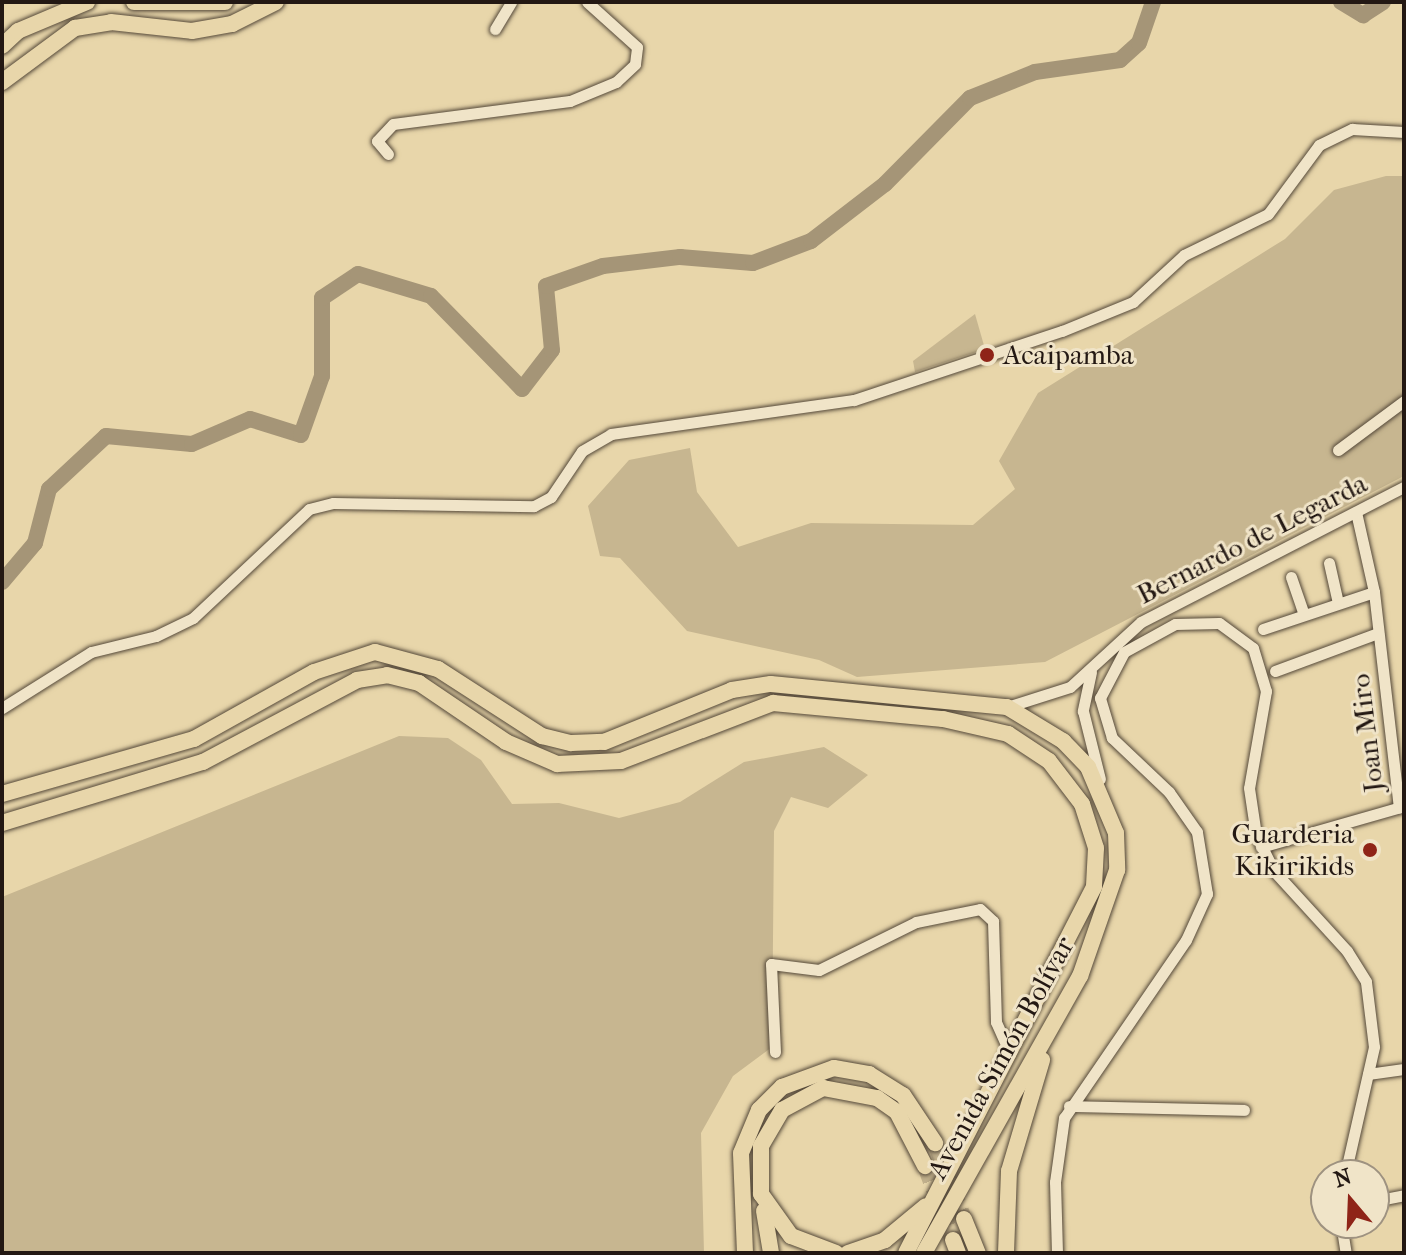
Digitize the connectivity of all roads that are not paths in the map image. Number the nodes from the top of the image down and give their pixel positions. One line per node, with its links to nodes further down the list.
1 (87, 2): 8 (highway)
2 (134, 2): 3 (highway)
3 (225, 2)
4 (276, 2): 9 (highway)
5 (511, 2): 7 (street)
6 (587, 2): 11 (street)
7 (495, 29)
8 (2, 46)
9 (2, 82)
10 (1404, 132): 27 (street)
11 (388, 154)
12 (1404, 401): 13 (street)
13 (1338, 450)
14 (1404, 487): 15 (street, Bernardo de Legarda)
15 (1356, 512): 18 (street, Joan Miro); 23 (street, Bernardo de Legarda)
16 (1329, 563): 19 (street)
17 (1291, 577): 20 (street)
18 (1374, 592): 19 (street); 22 (street, Joan Miro)
19 (1338, 603): 20 (street)
20 (1304, 614): 21 (street)
21 (1263, 629)
22 (1378, 633): 24 (street); 28 (street, Joan Miro)
23 (1110, 658): 25 (street, Bernardo de Legarda); 33 (street); 39 (street)
24 (1275, 671)
25 (1091, 672): 26 (street, Bernardo de Legarda); 29 (street, Bernardo de Legarda)
26 (1007, 707): 29 (highway); 30 (highway)
27 (2, 708)
28 (1398, 734): 31 (street, Joan Miro)
29 (1104, 791): 34 (highway, Avenida Simón Bolívar)
30 (2, 794)
31 (1402, 807): 33 (street)
32 (2, 823): 36 (highway, Avenida Simón Bolívar)
33 (1261, 847): 38 (street)
34 (1052, 1030): 53 (highway, Avenida Simón Bolívar); 55 (highway)
35 (775, 1052): 36 (street)
36 (1010, 1054): 45 (highway, Avenida Simón Bolívar)
37 (1404, 1069): 38 (street)
38 (1368, 1074): 42 (street)
39 (1069, 1106): 40 (street); 46 (street)
40 (1244, 1110)
41 (935, 1143): 48 (highway)
42 (1349, 1159)
43 (925, 1166): 44 (highway)
44 (761, 1194): 49 (highway); 50 (highway)
45 (933, 1200): 51 (highway); 52 (highway, Avenida Simón Bolívar)
46 (1054, 1204): 56 (street); 57 (street)
47 (964, 1219): 54 (highway)
48 (745, 1253)
49 (771, 1253)
50 (836, 1253)
51 (848, 1253)
52 (906, 1253)
53 (924, 1253)
54 (978, 1253)
55 (1006, 1253)
56 (1057, 1253)
57 (1065, 1253)

